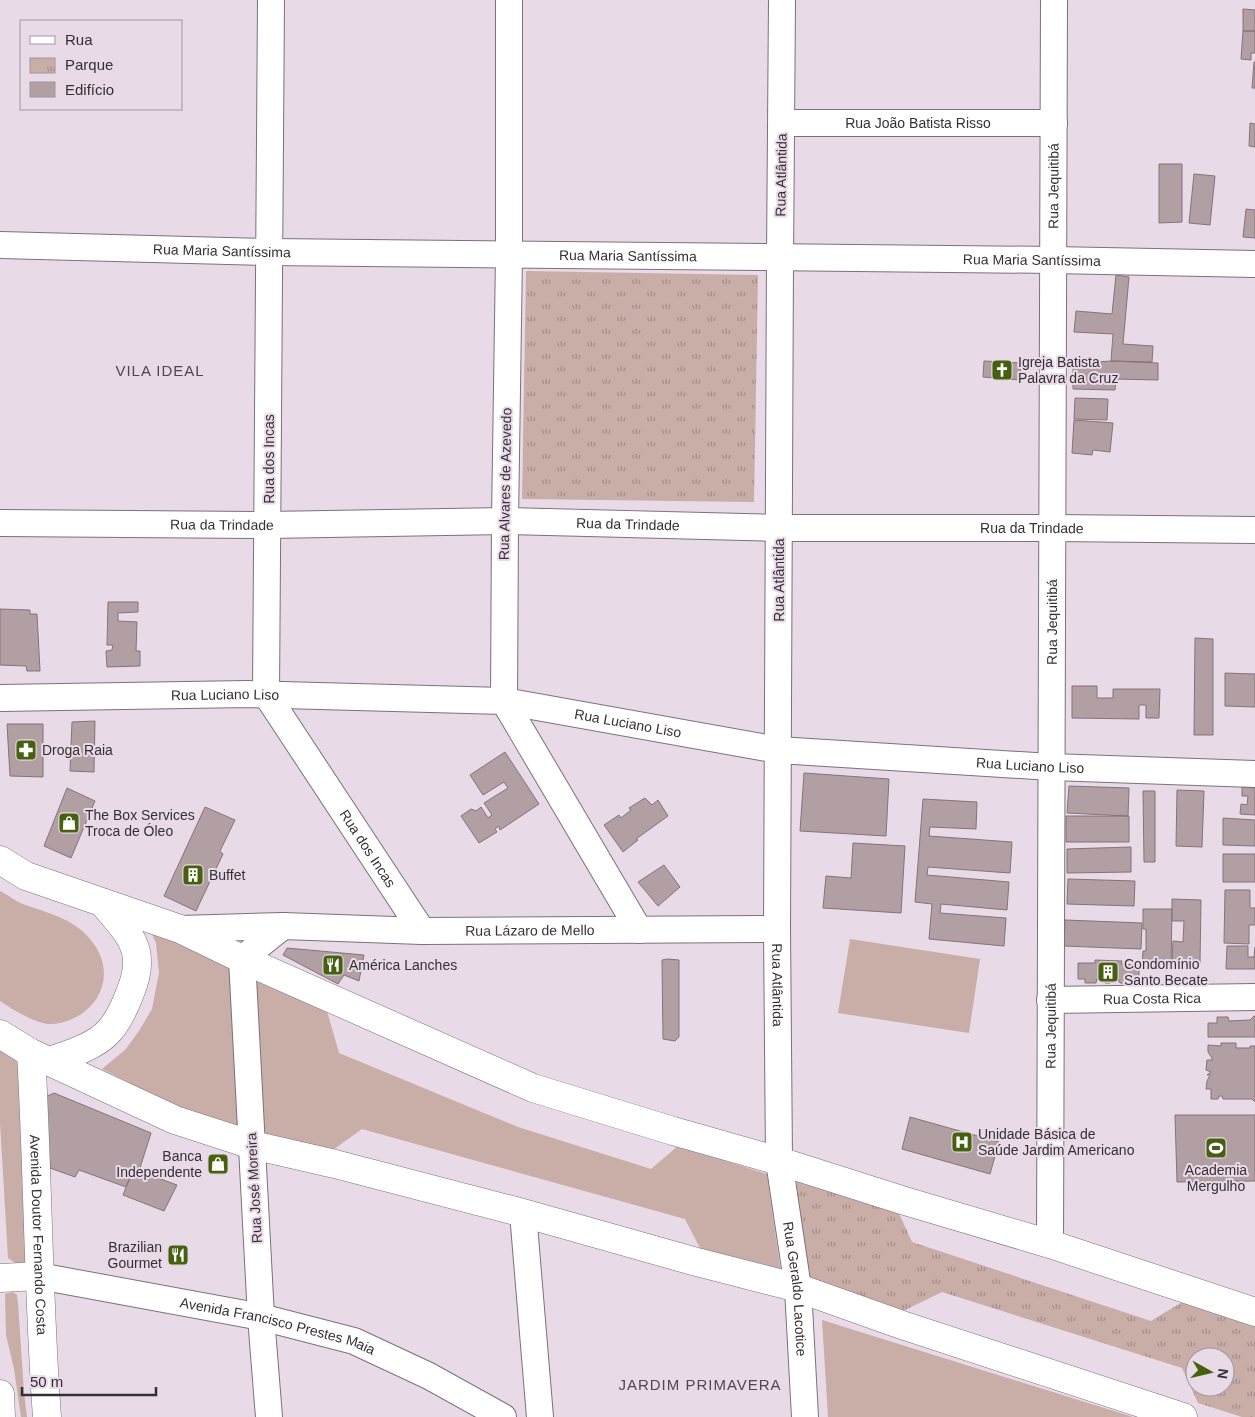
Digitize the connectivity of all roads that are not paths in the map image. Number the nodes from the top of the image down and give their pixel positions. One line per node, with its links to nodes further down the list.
1 (271, 0): 8 (street, Rua dos Incas)
2 (509, 0): 9 (street, Rua Alvares de Azevedo)
3 (782, 0): 5 (street, Rua Atlântida)
4 (1054, 0): 6 (street, Rua Jequitibá)
5 (782, 123): 6 (street, Rua João Batista Risso); 10 (street, Rua Atlântida)
6 (1054, 123): 11 (street, Rua Jequitibá)
7 (0, 245): 8 (street, Rua Maria Santíssima)
8 (270, 252): 9 (street, Rua Maria Santíssima); 15 (street, Rua dos Incas)
9 (508, 255): 10 (street, Rua Maria Santíssima); 13 (street, Rua Alvares de Azevedo)
10 (780, 258): 11 (street, Rua Maria Santíssima); 16 (street, Rua Atlântida)
11 (1053, 260): 12 (street, Rua Maria Santíssima); 17 (street, Rua Jequitibá)
12 (1255, 264)
13 (505, 522): 15 (street, Rua da Trindade); 16 (street, Rua da Trindade); 21 (street, Rua Alvares de Azevedo)
14 (0, 523): 15 (street, Rua da Trindade)
15 (268, 524): 19 (street, Rua dos Incas)
16 (779, 528): 17 (street, Rua da Trindade); 22 (street, Rua Atlântida)
17 (1052, 528): 18 (street, Rua da Trindade); 23 (street, Rua Jequitibá)
18 (1255, 530)
19 (266, 694): 20 (street, Rua Luciano Liso); 21 (street, Rua Luciano Liso); 31 (street, Rua dos Incas)
20 (0, 698)
21 (504, 701): 22 (street, Rua Luciano Liso); 30 (street)
22 (778, 750): 23 (street, Rua Luciano Liso); 29 (street, Rua Atlântida)
23 (1051, 767): 24 (street, Rua Luciano Liso); 34 (street, Rua Jequitibá)
24 (1255, 774)
25 (0, 860): 26 (main road)
26 (104, 904): 28 (main road); 36 (main road)
27 (283, 926): 28 (street, Rua Lázaro de Mello); 31 (street, Rua Lázaro de Mello); 32 (street)
28 (180, 929): 32 (main road)
29 (777, 929): 30 (street, Rua Lázaro de Mello); 38 (street, Rua Atlântida)
30 (639, 930): 31 (street, Rua Lázaro de Mello)
31 (422, 931)
32 (242, 959): 37 (street, Rua José Moreira); 38 (main road)
33 (1255, 997): 34 (street, Rua Costa Rica)
34 (1050, 1000): 40 (street, Rua Jequitibá)
35 (0, 1034): 36 (main road)
36 (40, 1057): 37 (main road); 41 (main road, Avenida Doutor Fernando Costa)
37 (252, 1145): 39 (main road); 45 (street, Rua José Moreira)
38 (779, 1161): 40 (main road); 43 (street, Rua Geraldo Lacotice)
39 (523, 1213): 43 (main road); 51 (street)
40 (1050, 1244): 44 (main road)
41 (39, 1276): 42 (main road); 45 (street, Avenida Francisco Prestes Maia); 48 (main road, Avenida Doutor Fernando Costa)
42 (0, 1278)
43 (798, 1288): 52 (street, Rua Geraldo Lacotice); 53 (main road)
44 (1255, 1312)
45 (261, 1317): 49 (street, Rua José Moreira); 50 (street, Avenida Francisco Prestes Maia)
46 (0, 1394): 47 (main road)
47 (2, 1417)
48 (47, 1417)
49 (269, 1417)
50 (503, 1417)
51 (540, 1417)
52 (805, 1417)
53 (1183, 1417)

